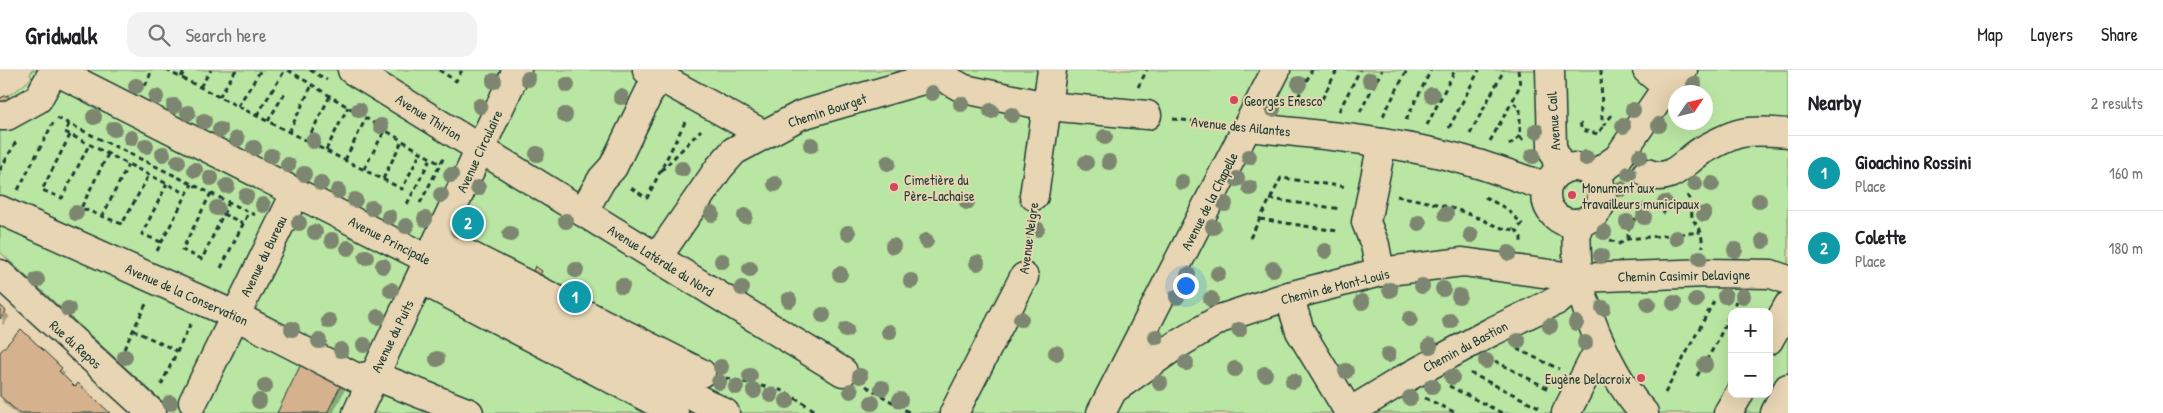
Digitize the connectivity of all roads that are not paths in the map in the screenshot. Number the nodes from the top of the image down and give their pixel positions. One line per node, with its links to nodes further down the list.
1 (54, 70): 11 (street); 21 (street, Avenue Principale)
2 (352, 70): 17 (street, Avenue Thirion)
3 (517, 70): 17 (street, Avenue Circulaire)
4 (1052, 70): 10 (street, Avenue Neigre)
5 (1276, 70): 13 (street, Avenue de la Chapelle)
6 (1550, 70): 20 (street, Avenue Cail)
7 (934, 71): 10 (street); 16 (street, Chemin Bourget)
8 (655, 72): 16 (street); 24 (street)
9 (1666, 76): 19 (street)
10 (1047, 106): 12 (street); 22 (street, Avenue Neigre)
11 (0, 116)
12 (1146, 116)
13 (1247, 127): 14 (street, Avenue des Ailantes); 43 (street, Avenue de la Chapelle)
14 (1382, 131): 20 (street, Avenue des Ailantes); 28 (street)
15 (1788, 133): 18 (street)
16 (762, 134): 26 (street, Chemin Bourget)
17 (479, 149): 24 (street, Avenue Latérale du Nord); 27 (street, Avenue Circulaire)
18 (1659, 174)
19 (1594, 176): 20 (street); 25 (street)
20 (1554, 179): 25 (street)
21 (296, 192): 27 (street, Avenue Principale); 35 (street, Avenue du Bureau)
22 (1034, 196)
23 (8, 201): 35 (street, Avenue de la Conservation)
24 (583, 212): 26 (street, Avenue Latérale du Nord)
25 (1576, 222): 31 (street)
26 (657, 258): 39 (street, Avenue Latérale du Nord)
27 (429, 260): 38 (street, Avenue du Puits); 40 (street, Avenue Principale)
28 (1380, 272): 31 (street, Chemin de Mont-Louis); 33 (street, Chemin de Mont-Louis)
29 (0, 274): 46 (street, Rue du Repos)
30 (1024, 277): 50 (street, Avenue Neigre)
31 (1579, 278): 32 (street, Chemin Casimir Delavigne); 37 (street); 51 (street, Chemin du Bastion)
32 (1788, 280)
33 (1289, 296): 43 (street, Chemin de Mont-Louis); 51 (street)
34 (1788, 306): 36 (street)
35 (234, 314): 38 (street, Avenue de la Conservation); 44 (street, Avenue du Bureau)
36 (1773, 333)
37 (1601, 345): 45 (street); 52 (street)
38 (373, 375): 47 (street, Avenue du Puits); 48 (street, Avenue de la Conservation)
39 (851, 377)
40 (674, 386): 49 (street, Avenue Principale)
41 (1788, 388): 54 (street)
42 (1737, 398): 53 (street)
43 (1108, 401)
44 (193, 402)
45 (1561, 403)
46 (152, 413)
47 (356, 413)
48 (469, 413)
49 (726, 413)
50 (954, 413)
51 (1348, 413)
52 (1644, 413)
53 (1728, 413)
54 (1775, 413)

